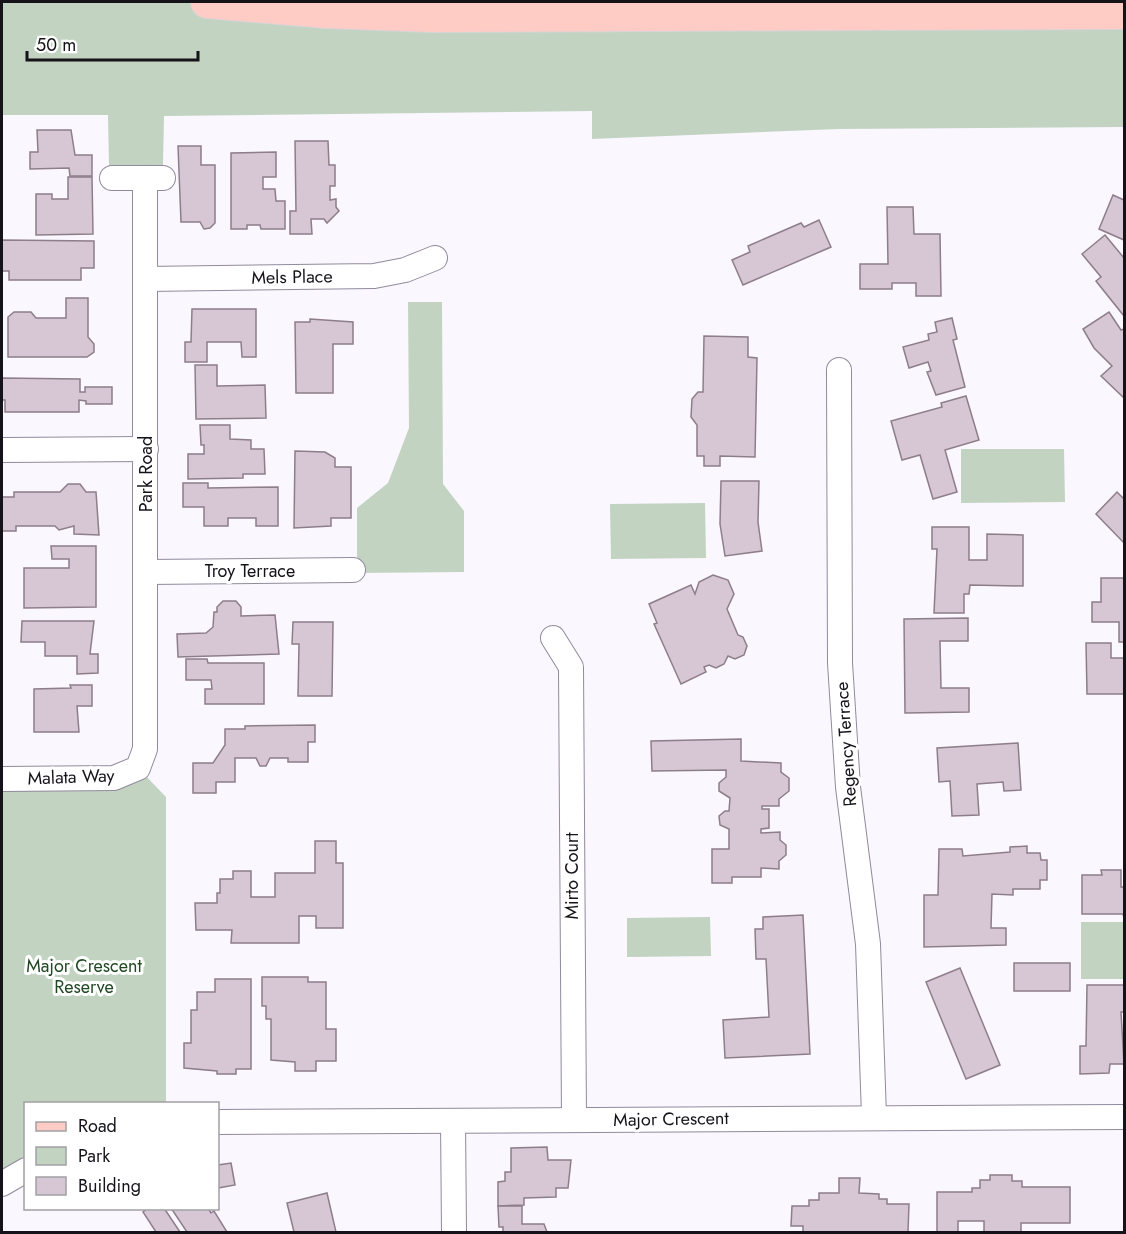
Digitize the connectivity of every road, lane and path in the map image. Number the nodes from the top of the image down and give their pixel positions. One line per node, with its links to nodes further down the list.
1 (207, 2): 2 (main road)
2 (1125, 13)
3 (112, 178): 5 (street, Park Road)
4 (435, 258): 5 (street, Mels Place)
5 (145, 279): 7 (street, Park Road)
6 (839, 370): 14 (street, Regency Terrace)
7 (146, 449): 8 (street); 10 (street, Park Road)
8 (2, 450)
9 (353, 570): 10 (street, Troy Terrace)
10 (146, 572): 12 (street, Park Road)
11 (553, 638): 16 (street, Mirto Court)
12 (138, 768): 13 (street, Malata Way)
13 (2, 779)
14 (874, 1116): 15 (street, Major Crescent); 16 (street, Major Crescent)
15 (1125, 1117)
16 (574, 1120): 17 (street, Major Crescent)
17 (453, 1121): 18 (street, Major Crescent); 21 (street)
18 (219, 1122)
19 (24, 1171): 20 (street)
20 (2, 1184)
21 (454, 1233)

